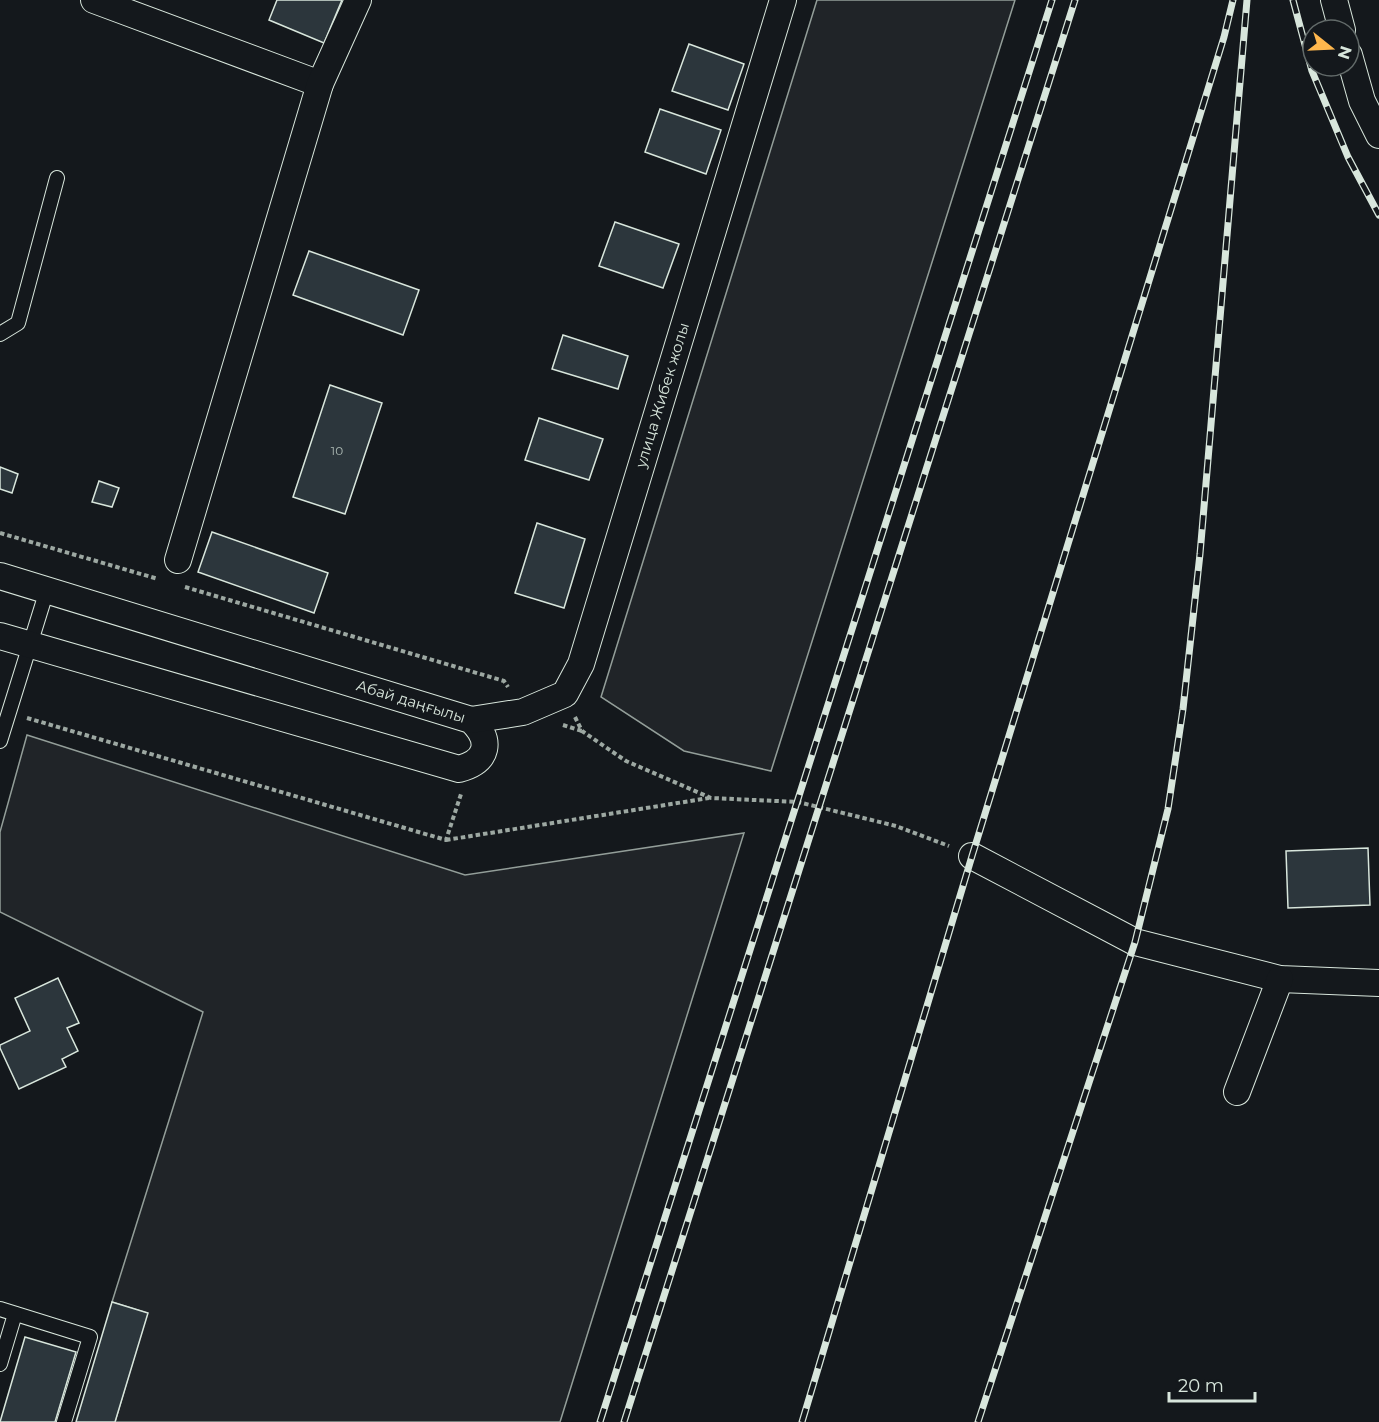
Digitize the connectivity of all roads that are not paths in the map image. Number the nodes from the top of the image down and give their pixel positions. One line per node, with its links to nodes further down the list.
1 (94, 0): 7 (street)
2 (357, 0): 7 (street)
3 (783, 0): 16 (street, улица Жибек жолы)
4 (1334, 0): 5 (street)
5 (1339, 18)
6 (1356, 78): 8 (street)
7 (320, 84): 11 (street)
8 (1379, 135)
9 (57, 178): 10 (lane)
10 (0, 334)
11 (178, 560)
12 (0, 576): 13 (street, Абай даңғылы)
13 (47, 590): 15 (lane); 16 (street, Абай даңғылы)
14 (0, 636): 15 (street)
15 (31, 646): 16 (street, Абай даңғылы); 17 (lane)
16 (471, 720)
17 (0, 741)
18 (972, 856): 19 (street)
19 (1280, 979): 20 (street); 21 (street)
20 (1379, 983)
21 (1237, 1092)
22 (0, 1309): 23 (lane)
23 (15, 1314): 24 (lane); 25 (lane)
24 (0, 1364)
25 (64, 1422)

